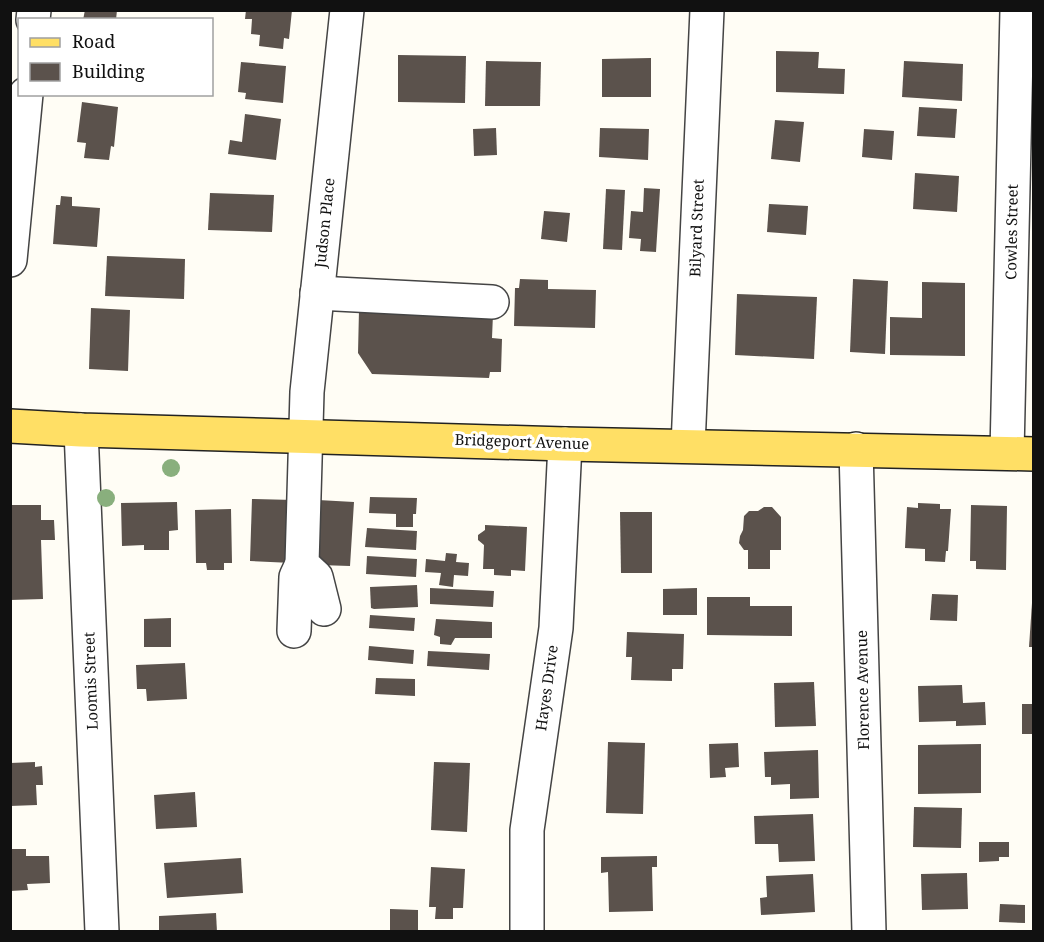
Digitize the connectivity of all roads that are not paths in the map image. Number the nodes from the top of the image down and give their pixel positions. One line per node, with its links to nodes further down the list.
1 (347, 10): 8 (street, Judson Place)
2 (706, 10): 14 (street, Bilyard Street)
3 (991, 10): 4 (street)
4 (1017, 11): 5 (street); 16 (street, Cowles Street)
5 (1034, 11)
6 (26, 96): 7 (street)
7 (10, 260)
8 (317, 293): 9 (street); 12 (street, Judson Place)
9 (492, 302)
10 (10, 426): 11 (main road, Bridgeport Avenue)
11 (81, 430): 12 (main road, Bridgeport Avenue); 20 (street, Loomis Street)
12 (306, 436): 13 (main road, Bridgeport Avenue); 17 (street, Judson Place)
13 (565, 444): 14 (main road, Bridgeport Avenue); 21 (street, Hayes Drive)
14 (688, 446): 15 (main road, Bridgeport Avenue)
15 (856, 449): 16 (main road, Bridgeport Avenue); 22 (street, Florence Avenue)
16 (1020, 453)
17 (302, 564): 18 (street); 19 (street, Judson Place)
18 (324, 609)
19 (294, 631)
20 (102, 932)
21 (527, 932)
22 (869, 932)

